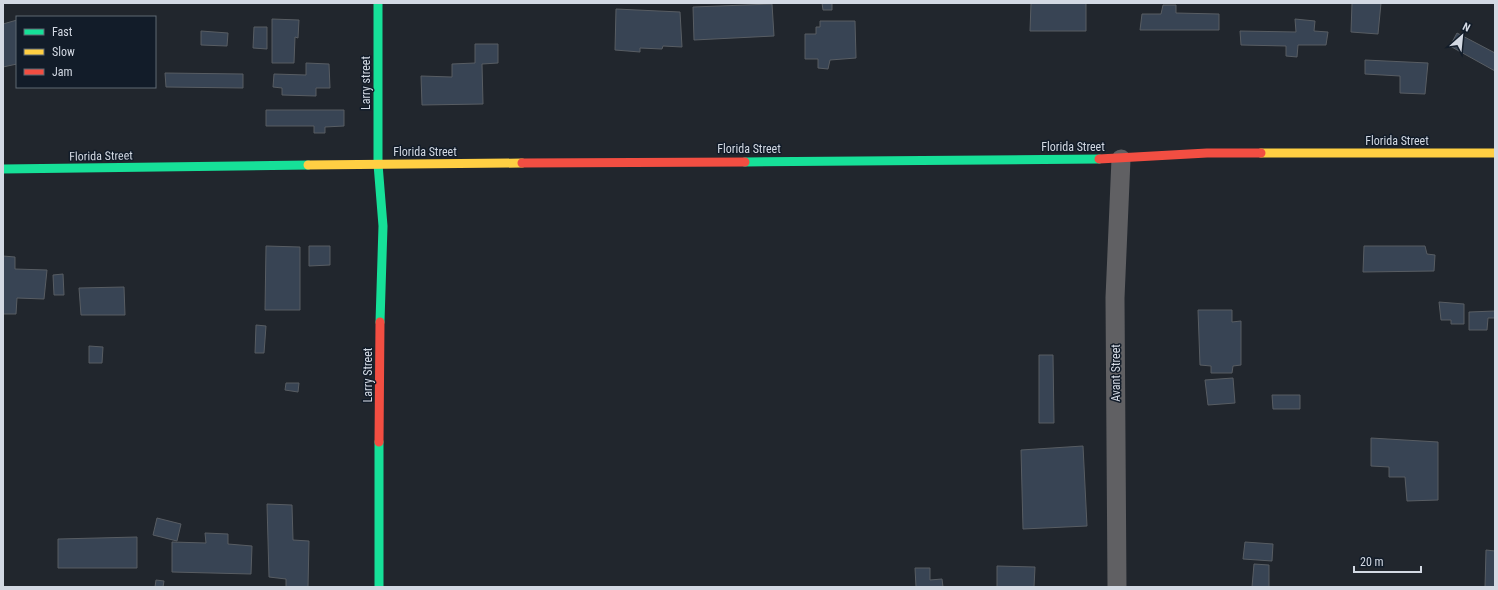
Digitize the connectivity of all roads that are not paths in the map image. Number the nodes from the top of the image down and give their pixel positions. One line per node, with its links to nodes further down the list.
1 (378, 3): 4 (street, Larry street)
2 (1495, 153): 3 (street, Florida Street)
3 (1121, 159): 4 (street, Florida Street); 7 (street, Avant Street)
4 (378, 164): 5 (street, Florida Street); 6 (street, Larry Street)
5 (3, 169)
6 (379, 587)
7 (1117, 587)

